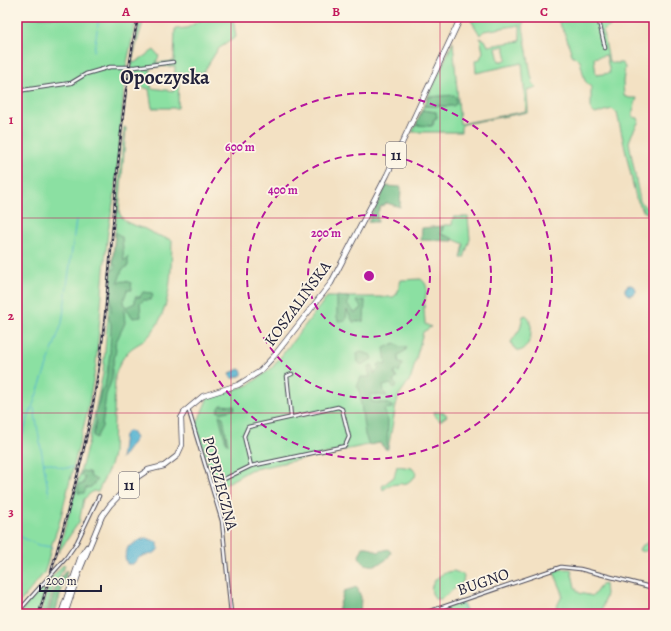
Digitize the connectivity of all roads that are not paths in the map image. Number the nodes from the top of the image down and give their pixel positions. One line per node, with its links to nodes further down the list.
1 (461, 17): 7 (highway, KOSZALIŃSKA / 11)
2 (598, 17): 3 (street)
3 (605, 48)
4 (174, 62): 5 (street)
5 (17, 91)
6 (292, 374): 8 (street)
7 (188, 408): 10 (street, POPRZECZNA); 12 (highway, 11)
8 (291, 417): 9 (street); 9 (street)
9 (251, 466): 10 (street)
10 (212, 485): 17 (street, POPRZECZNA)
11 (99, 496): 14 (street, bridge)
12 (92, 541): 15 (highway, 11); 16 (highway)
13 (654, 588): 18 (street, BUGNO)
14 (17, 613)
15 (61, 614)
16 (65, 614)
17 (232, 614)
18 (422, 614)

